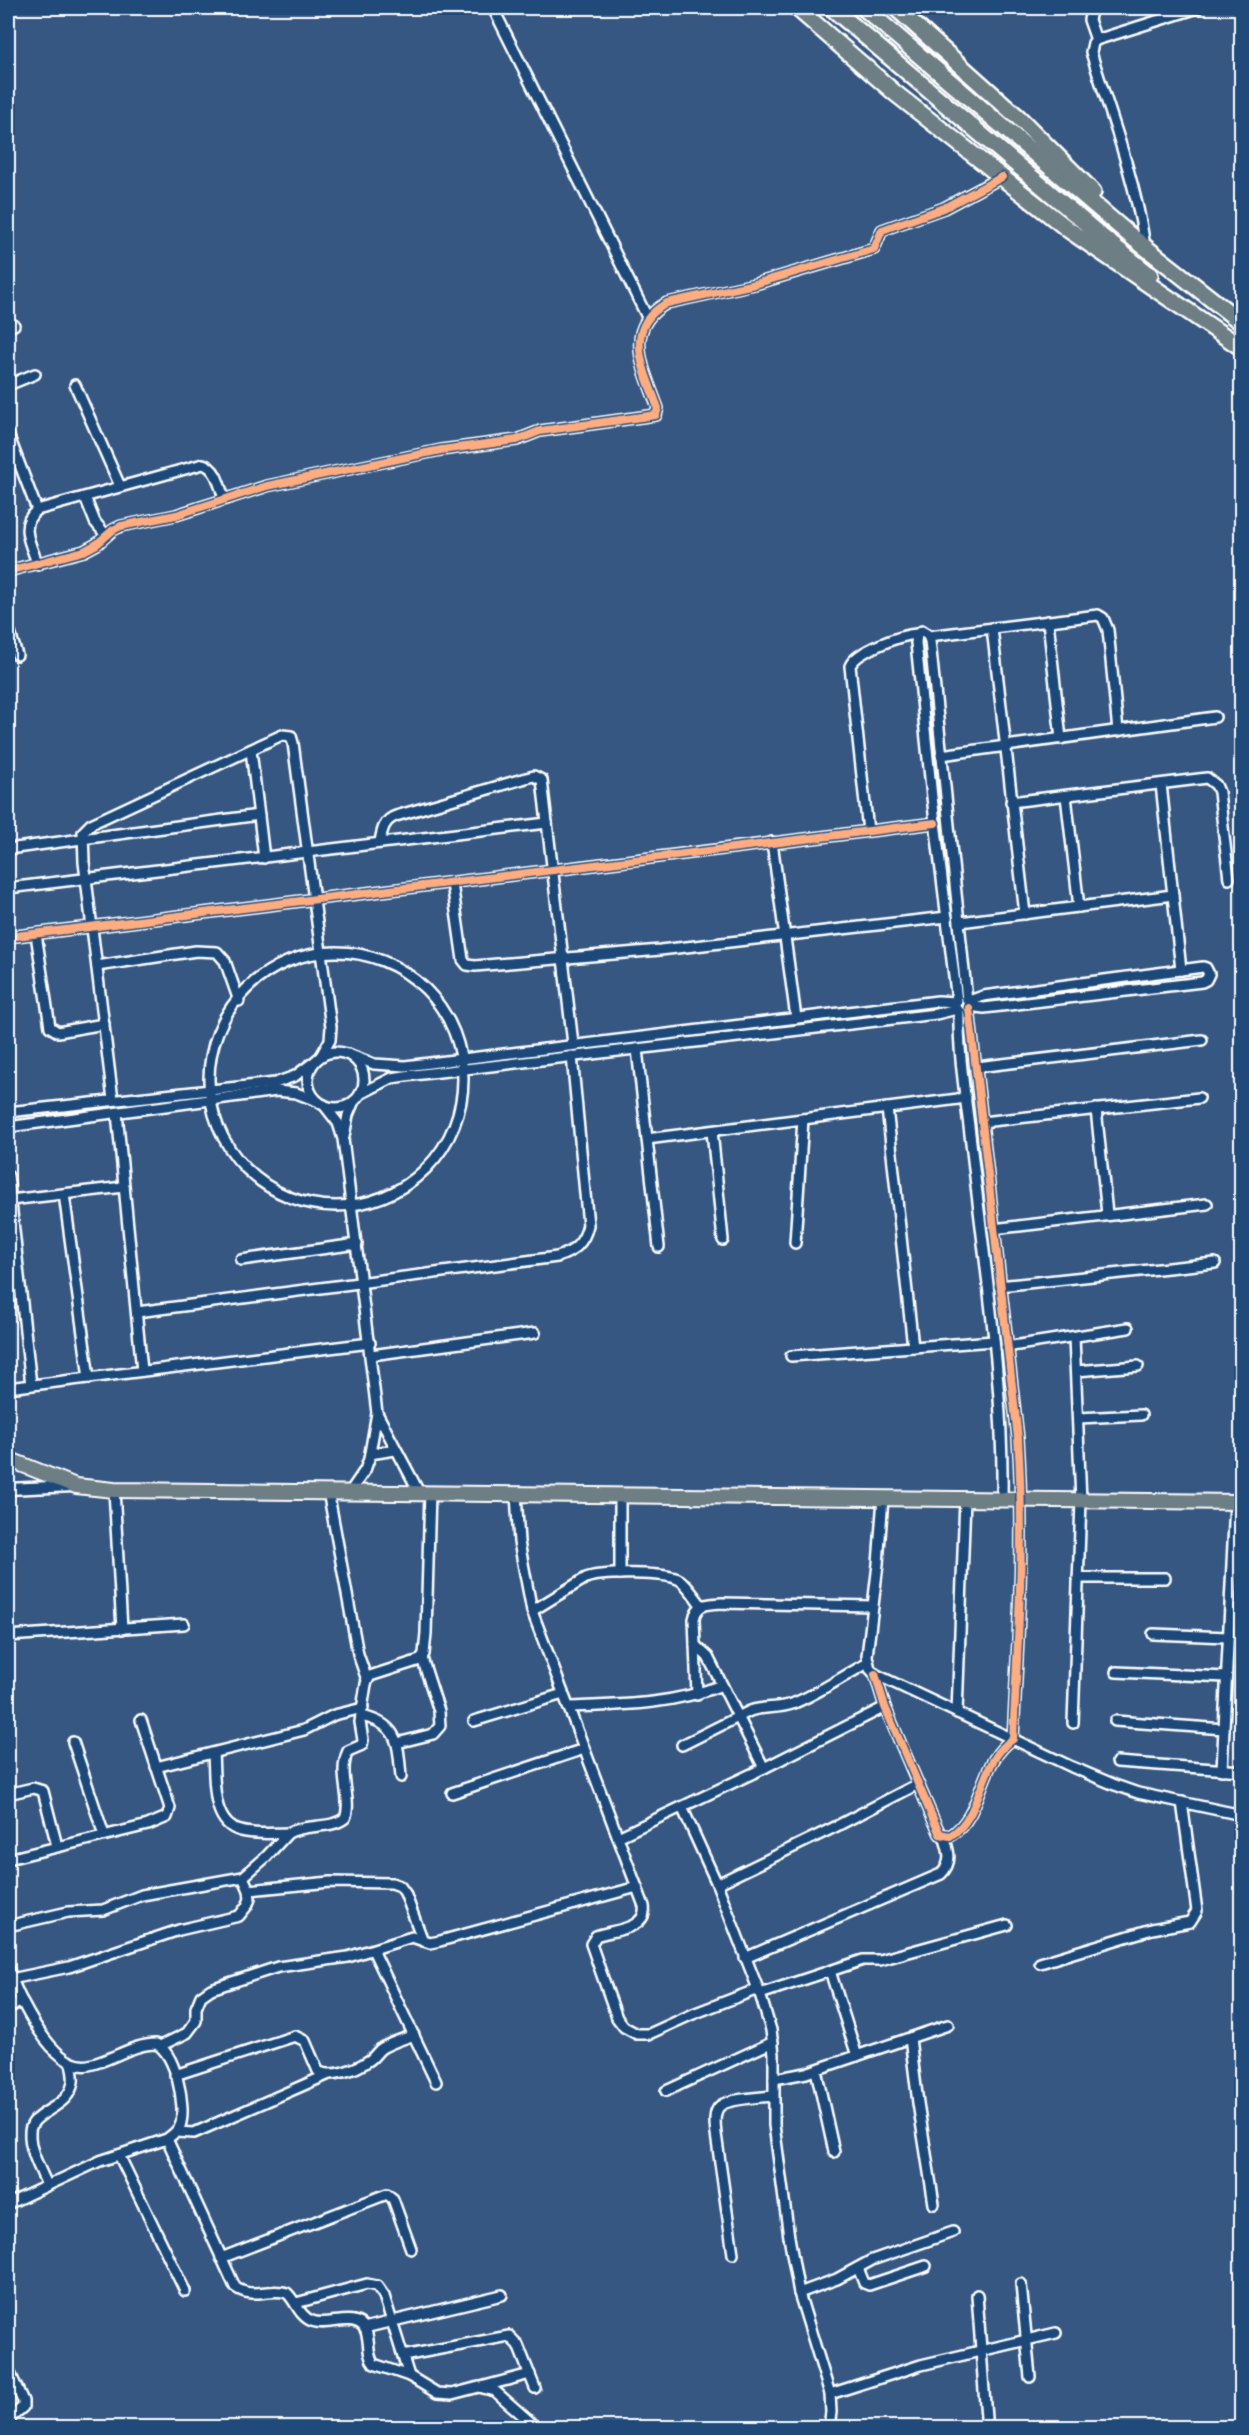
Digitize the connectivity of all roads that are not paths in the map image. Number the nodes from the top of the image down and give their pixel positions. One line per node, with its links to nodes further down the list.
1 (493, 8): 12 (street)
2 (797, 8): 9 (highway)
3 (832, 8): 14 (highway)
4 (864, 8): 11 (highway)
5 (896, 8): 10 (highway)
6 (1095, 8): 8 (street)
7 (1198, 8): 8 (street)
8 (1096, 40): 10 (street)
9 (1002, 177): 12 (street); 14 (highway)
10 (1144, 240): 11 (highway)
11 (1209, 298): 13 (highway)
12 (647, 317): 21 (street)
13 (1242, 323)
14 (1242, 348)
15 (35, 374): 16 (street)
16 (8, 385)
17 (75, 386): 19 (street)
18 (8, 434): 22 (street)
19 (120, 486): 20 (street); 21 (street)
20 (85, 496): 22 (street); 23 (street)
21 (224, 499): 23 (street)
22 (37, 510): 24 (street)
23 (106, 535): 24 (street)
24 (38, 565): 25 (street)
25 (8, 572)
26 (1048, 621): 28 (street); 33 (street); 34 (street)
27 (8, 626): 31 (street)
28 (992, 628): 30 (street); 35 (street)
29 (917, 634): 30 (street); 43 (street); 44 (street)
30 (929, 636): 37 (street)
31 (17, 655)
32 (1215, 717): 33 (street)
33 (1118, 730): 34 (street)
34 (1061, 739): 35 (street)
35 (1004, 746): 37 (street); 40 (street)
36 (251, 750): 41 (street); 45 (street); 49 (street)
37 (941, 755): 61 (street)
38 (1161, 784): 39 (street); 53 (street); 56 (street)
39 (1066, 796): 40 (street); 58 (street)
40 (1011, 802): 59 (street)
41 (259, 815): 45 (street); 50 (street)
42 (547, 823): 46 (street); 46 (street); 51 (street)
43 (935, 823): 44 (street); 60 (street)
44 (868, 831): 47 (street)
45 (82, 838): 48 (street); 52 (street)
46 (380, 842): 49 (street)
47 (772, 842): 51 (street); 65 (street)
48 (8, 849)
49 (308, 853): 50 (street); 57 (street)
50 (264, 858): 52 (street)
51 (552, 871): 54 (street); 67 (street)
52 (86, 878): 55 (street); 62 (street)
53 (1229, 879)
54 (452, 883): 57 (street); 67 (street)
55 (8, 888)
56 (1173, 895): 58 (street); 69 (street)
57 (314, 900): 62 (street); 66 (street)
58 (1079, 907): 59 (street)
59 (1025, 914): 61 (street)
60 (947, 917): 65 (street); 71 (street)
61 (960, 922): 71 (street)
62 (92, 927): 63 (street); 68 (street)
63 (36, 934): 64 (street); 73 (street)
64 (8, 937)
65 (785, 937): 67 (street); 72 (street)
66 (321, 953): 70 (street); 74 (street); 80 (street)
67 (562, 957): 76 (street)
68 (97, 966): 70 (street); 73 (street)
69 (1181, 970): 71 (street); 71 (street)
70 (239, 1000): 84 (street)
71 (963, 1005): 72 (street); 77 (street); 82 (street); 86 (street)
72 (796, 1018): 76 (street)
73 (104, 1024): 88 (street)
74 (331, 1027): 78 (street); 81 (street)
75 (1202, 1040): 82 (street)
76 (573, 1044): 80 (street)
77 (637, 1049): 79 (street); 100 (street)
78 (343, 1053): 80 (street); 81 (street); 85 (street)
79 (572, 1056): 83 (street); 115 (street)
80 (462, 1058): 83 (street)
81 (317, 1059): 84 (street); 90 (street)
82 (976, 1067): 96 (street)
83 (464, 1069): 85 (street); 106 (street)
84 (209, 1089): 88 (street); 89 (street)
85 (357, 1097): 90 (street); 99 (street)
86 (966, 1098): 91 (street); 121 (street)
87 (1199, 1098): 92 (street)
88 (113, 1100): 93 (street)
89 (209, 1101): 90 (street); 94 (street); 106 (street)
90 (321, 1103): 99 (street)
91 (887, 1108): 95 (street); 123 (street)
92 (1096, 1109): 96 (street); 107 (street)
93 (8, 1112)
94 (117, 1113): 97 (street); 102 (street)
95 (803, 1119): 98 (street); 110 (street)
96 (982, 1122): 108 (street)
97 (8, 1126)
98 (712, 1131): 100 (street); 109 (street)
99 (343, 1139): 106 (street)
100 (647, 1139): 112 (street)
101 (8, 1176): 104 (street)
102 (124, 1187): 103 (street); 117 (street)
103 (64, 1194): 104 (street); 130 (street)
104 (10, 1200): 131 (street)
105 (1207, 1204): 107 (street)
106 (352, 1206): 111 (street)
107 (1107, 1214): 108 (street)
108 (993, 1229): 116 (street)
109 (723, 1240)
110 (795, 1243)
111 (357, 1244): 113 (street); 115 (street)
112 (659, 1247)
113 (241, 1260)
114 (1215, 1263): 116 (street)
115 (362, 1282): 117 (street); 122 (street)
116 (999, 1286): 124 (street)
117 (137, 1312): 128 (street)
118 (1128, 1328): 120 (street)
119 (535, 1333): 125 (street)
120 (1074, 1337): 124 (street); 129 (street)
121 (994, 1341): 123 (street); 149 (street)
122 (370, 1343): 125 (street); 128 (street)
123 (913, 1347): 126 (street)
124 (1006, 1347): 150 (street)
125 (371, 1355): 133 (street)
126 (790, 1356)
127 (1138, 1365): 129 (street)
128 (142, 1371): 130 (street)
129 (1076, 1371): 135 (street)
130 (88, 1378): 131 (street)
131 (32, 1385): 132 (street)
132 (8, 1388)
133 (377, 1413): 136 (street); 137 (street)
134 (1142, 1415): 135 (street)
135 (1078, 1418): 151 (street)
136 (395, 1450): 137 (street); 144 (street)
137 (370, 1454): 143 (street)
138 (8, 1459): 139 (main road)
139 (76, 1486): 140 (street); 141 (main road)
140 (8, 1490)
141 (114, 1490): 142 (main road); 160 (street)
142 (328, 1491): 143 (main road); 170 (street)
143 (350, 1491): 144 (main road)
144 (424, 1492): 145 (main road); 165 (street)
145 (516, 1494): 146 (main road); 158 (street)
146 (620, 1495): 147 (main road); 153 (street)
147 (883, 1498): 148 (main road); 157 (street)
148 (965, 1499): 149 (main road); 177 (street)
149 (1002, 1500): 150 (main road)
150 (1022, 1500): 151 (main road); 184 (street)
151 (1081, 1501): 152 (main road); 154 (street)
152 (1238, 1502): 163 (street)
153 (620, 1574): 156 (street); 158 (street)
154 (1078, 1578): 155 (street); 182 (street)
155 (1165, 1578)
156 (701, 1605): 157 (street); 164 (street)
157 (873, 1606): 166 (street)
158 (532, 1611): 172 (street)
159 (184, 1624): 160 (street)
160 (122, 1629): 162 (street)
161 (1153, 1634): 163 (street)
162 (8, 1636)
163 (1228, 1637): 169 (street)
164 (695, 1645): 171 (street); 173 (street)
165 (422, 1658): 170 (street); 186 (street)
166 (868, 1663): 168 (street); 178 (street)
167 (1116, 1672): 169 (street)
168 (875, 1674): 175 (street); 177 (street)
169 (1226, 1677): 183 (street)
170 (367, 1680): 176 (street)
171 (722, 1685): 173 (street); 178 (street)
172 (563, 1694): 174 (street); 180 (street)
173 (697, 1695): 174 (street)
174 (568, 1707): 188 (street)
175 (885, 1707): 192 (street); 196 (street)
176 (362, 1712): 186 (street); 189 (street); 202 (street)
177 (957, 1713): 184 (street)
178 (738, 1717): 187 (street); 192 (street)
179 (141, 1720): 191 (street)
180 (474, 1720)
181 (1115, 1721): 183 (street)
182 (1073, 1723)
183 (1224, 1729): 193 (street)
184 (1013, 1739): 199 (street); 204 (street)
185 (73, 1742): 203 (street)
186 (397, 1743): 195 (street)
187 (682, 1745)
188 (584, 1749): 197 (street); 205 (street)
189 (213, 1752): 191 (street); 202 (street)
190 (1117, 1762): 193 (street)
191 (156, 1767): 203 (street)
192 (764, 1768): 200 (street)
193 (1222, 1770): 194 (street)
194 (1242, 1771)
195 (400, 1777)
196 (918, 1784): 204 (street); 209 (street)
197 (452, 1793)
198 (8, 1794): 206 (street)
199 (1182, 1802): 201 (street); 217 (street)
200 (682, 1807): 205 (street); 209 (street)
201 (1242, 1815)
202 (288, 1833): 208 (street)
203 (104, 1835): 206 (street)
204 (944, 1836): 216 (street)
205 (618, 1837): 210 (street)
206 (57, 1846): 207 (street)
207 (8, 1859)
208 (243, 1877): 211 (street); 213 (street)
209 (717, 1884): 216 (street)
210 (637, 1887): 214 (street); 221 (street)
211 (249, 1890): 214 (street); 220 (street)
212 (1007, 1925): 219 (street)
213 (8, 1926)
214 (423, 1941): 215 (street)
215 (373, 1950): 225 (street); 228 (street)
216 (745, 1958): 221 (street)
217 (1040, 1963)
218 (8, 1968): 220 (street)
219 (830, 1971): 221 (street); 229 (street)
220 (11, 1979): 222 (street)
221 (759, 1992): 227 (street)
222 (22, 2001): 223 (street); 230 (street)
223 (8, 2008)
224 (948, 2025): 226 (street)
225 (414, 2035): 233 (street); 235 (street)
226 (910, 2038): 229 (street); 244 (street)
227 (772, 2042): 234 (street); 236 (street)
228 (160, 2046): 230 (street); 232 (street)
229 (856, 2056): 231 (street)
230 (72, 2063): 242 (street)
231 (816, 2070): 234 (street); 240 (street)
232 (175, 2075): 233 (street); 238 (street)
233 (327, 2075): 238 (street)
234 (774, 2079): 237 (street)
235 (436, 2082)
236 (666, 2091)
237 (773, 2096): 247 (street); 253 (street)
238 (176, 2132): 239 (street)
239 (167, 2139): 241 (street); 248 (street)
240 (834, 2152)
241 (119, 2155): 242 (street); 252 (street)
242 (47, 2185): 243 (street)
243 (8, 2204)
244 (934, 2204)
245 (953, 2232): 250 (street)
246 (411, 2249): 248 (street)
247 (733, 2254)
248 (221, 2258): 256 (street)
249 (926, 2266): 250 (street)
250 (858, 2268): 253 (street)
251 (1021, 2284): 260 (street)
252 (185, 2291)
253 (798, 2293): 269 (street)
254 (502, 2295): 257 (street)
255 (977, 2295): 261 (street)
256 (296, 2303): 257 (street); 258 (street)
257 (393, 2322): 258 (street); 262 (street)
258 (364, 2328): 265 (street)
259 (1056, 2333): 260 (street)
260 (1027, 2340): 261 (street); 266 (street)
261 (981, 2350): 269 (street); 270 (street)
262 (403, 2356): 264 (street); 265 (street)
263 (8, 2369): 271 (street)
264 (530, 2374): 267 (street); 268 (street)
265 (409, 2376): 267 (street)
266 (1030, 2377)
267 (479, 2387): 272 (street)
268 (535, 2388)
269 (830, 2394): 273 (street)
270 (986, 2418)
271 (8, 2420)
272 (537, 2427)
273 (828, 2427)

